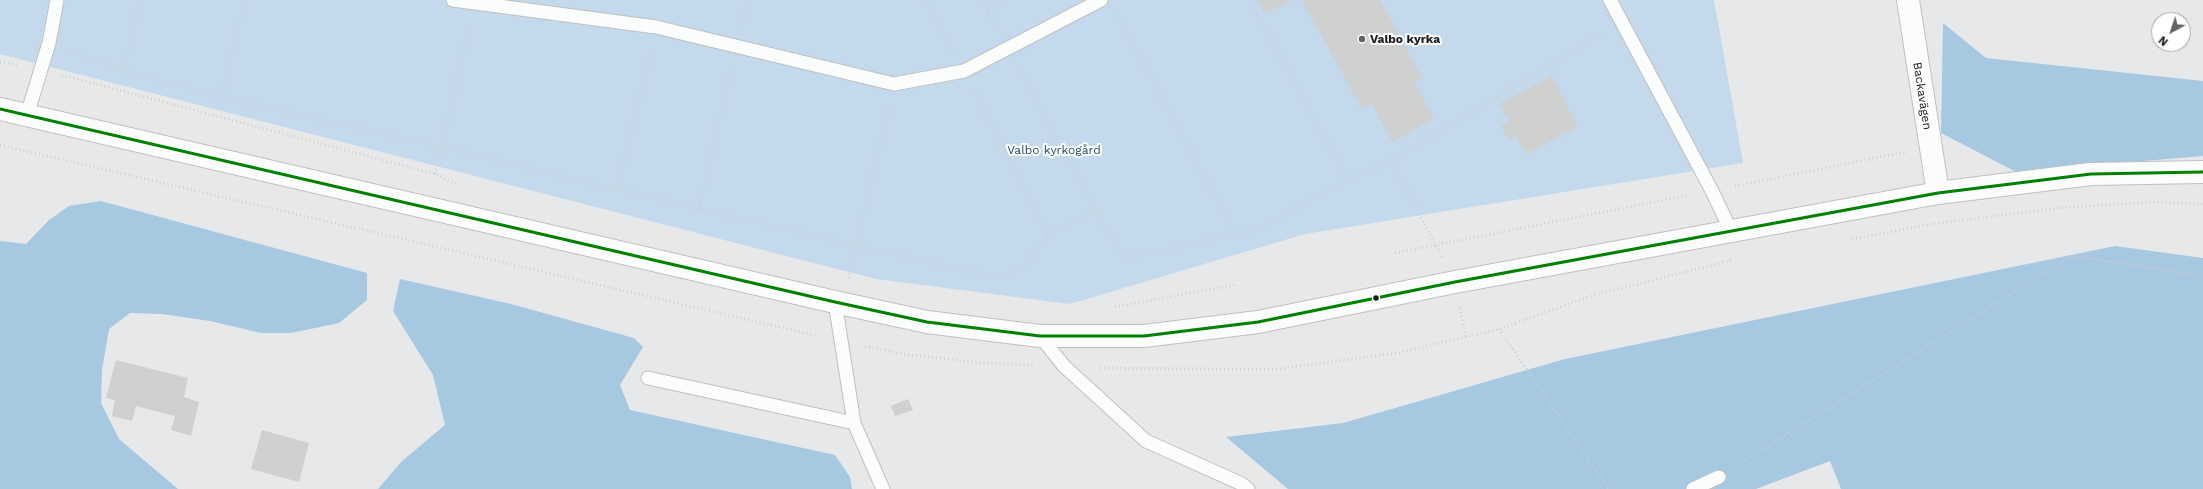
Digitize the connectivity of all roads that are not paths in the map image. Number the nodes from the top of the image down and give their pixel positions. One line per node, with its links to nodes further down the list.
1 (57, 0): 7 (lane)
2 (452, 0): 3 (lane)
3 (1101, 0)
4 (1610, 0): 10 (lane)
5 (1908, 0): 9 (main road, Backavägen)
6 (0, 109): 7 (main road)
7 (27, 115): 11 (main road)
8 (2203, 172): 9 (main road)
9 (1938, 193): 10 (main road)
10 (1731, 231): 12 (main road)
11 (835, 302): 12 (main road); 14 (lane)
12 (1040, 336): 17 (lane)
13 (648, 378): 14 (lane)
14 (854, 423): 16 (lane)
15 (1719, 477): 18 (lane)
16 (883, 489)
17 (1248, 489)
18 (1694, 489)

